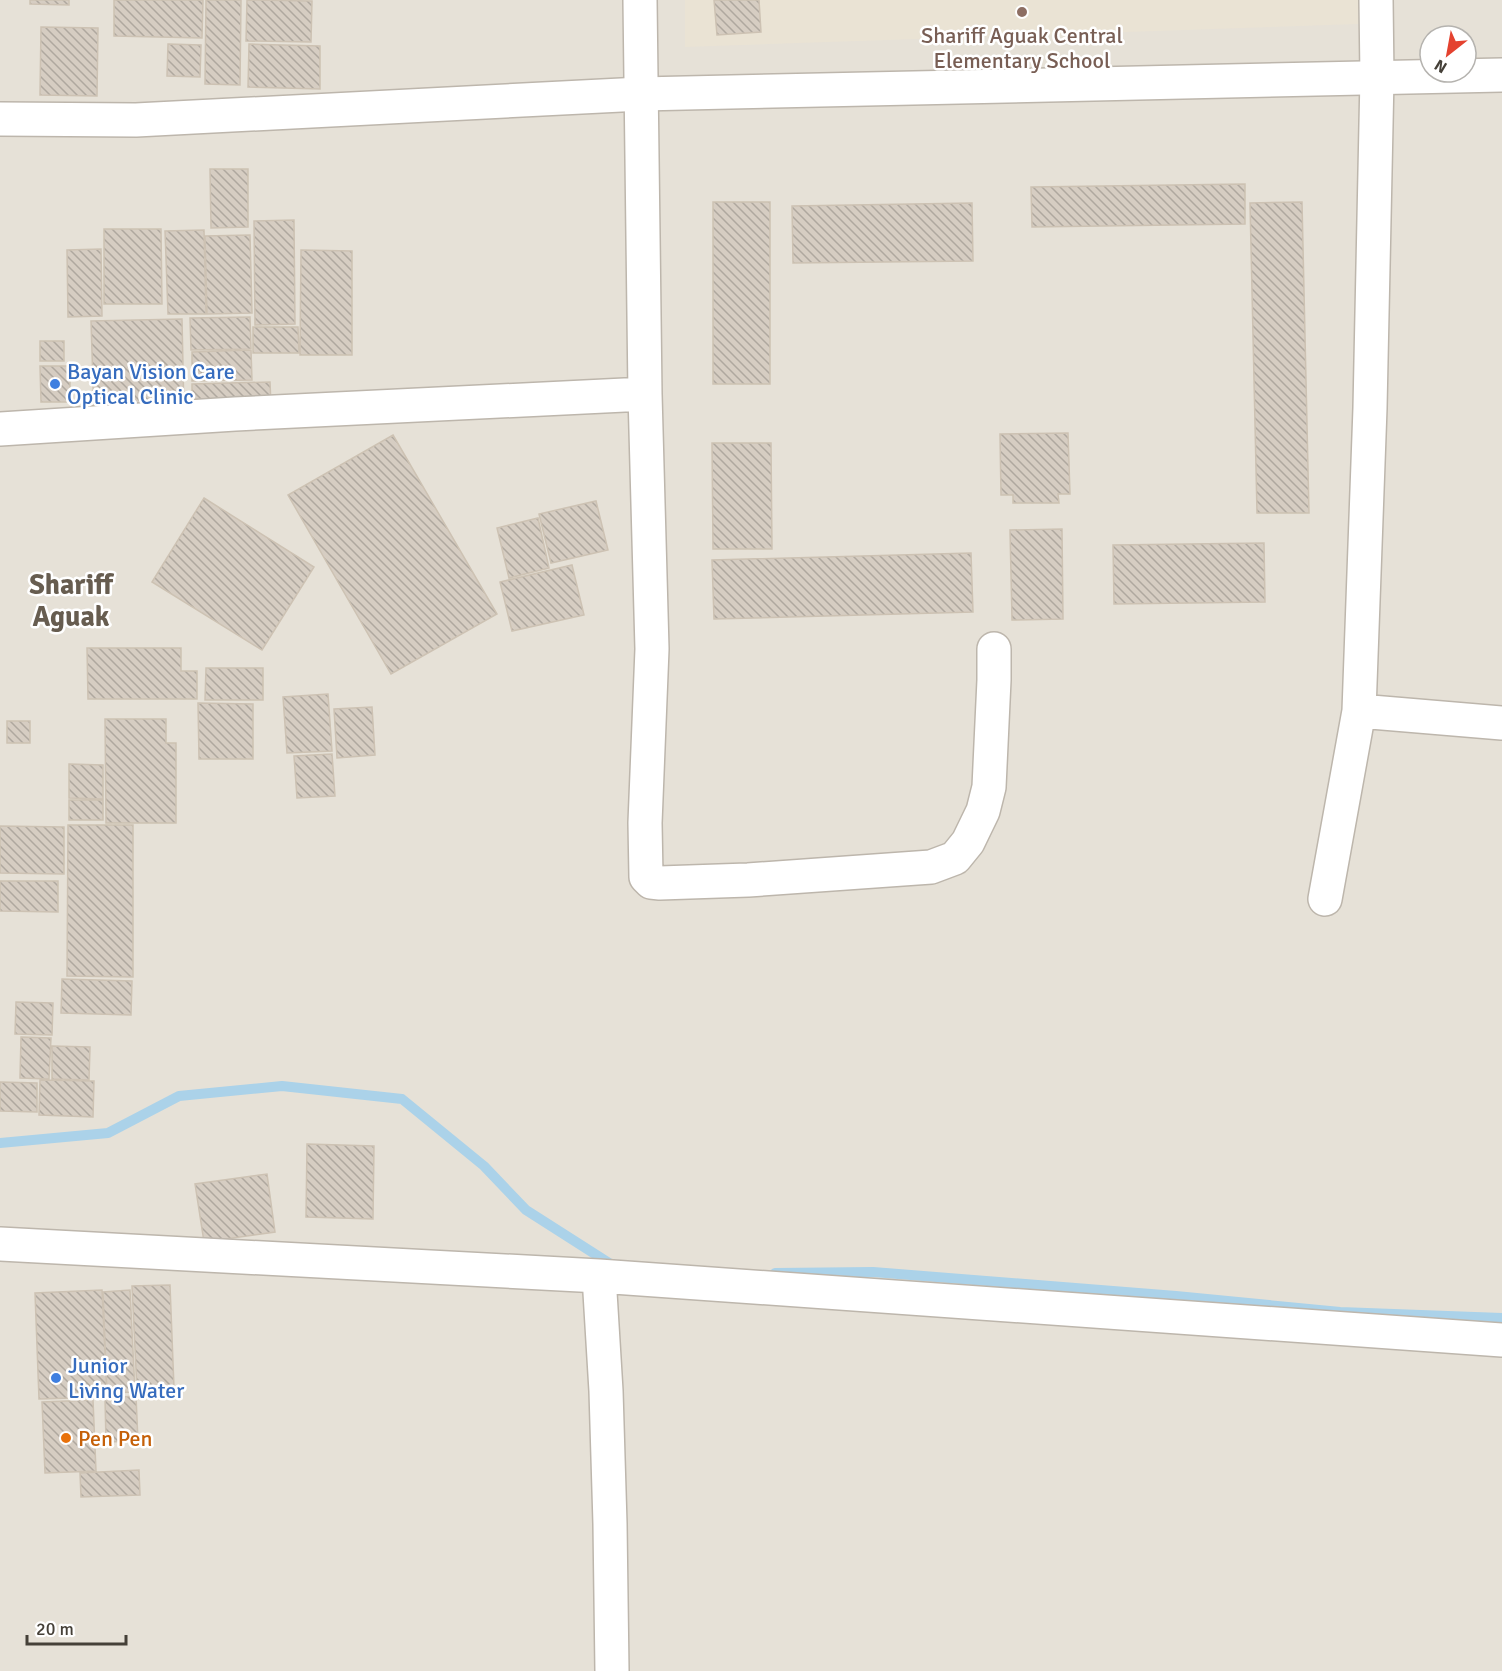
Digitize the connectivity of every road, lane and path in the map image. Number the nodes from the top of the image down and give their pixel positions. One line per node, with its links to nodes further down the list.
1 (640, 0): 5 (street)
2 (1376, 0): 4 (street)
3 (1502, 75): 4 (street)
4 (1377, 77): 5 (street); 10 (street)
5 (641, 94): 6 (street); 7 (street)
6 (0, 119)
7 (645, 394): 8 (street); 9 (street)
8 (0, 429)
9 (994, 649)
10 (1359, 711): 11 (street); 12 (street)
11 (1502, 723)
12 (1325, 899)
13 (0, 1244): 14 (street)
14 (599, 1276): 15 (street); 16 (street)
15 (1502, 1340)
16 (612, 1671)

